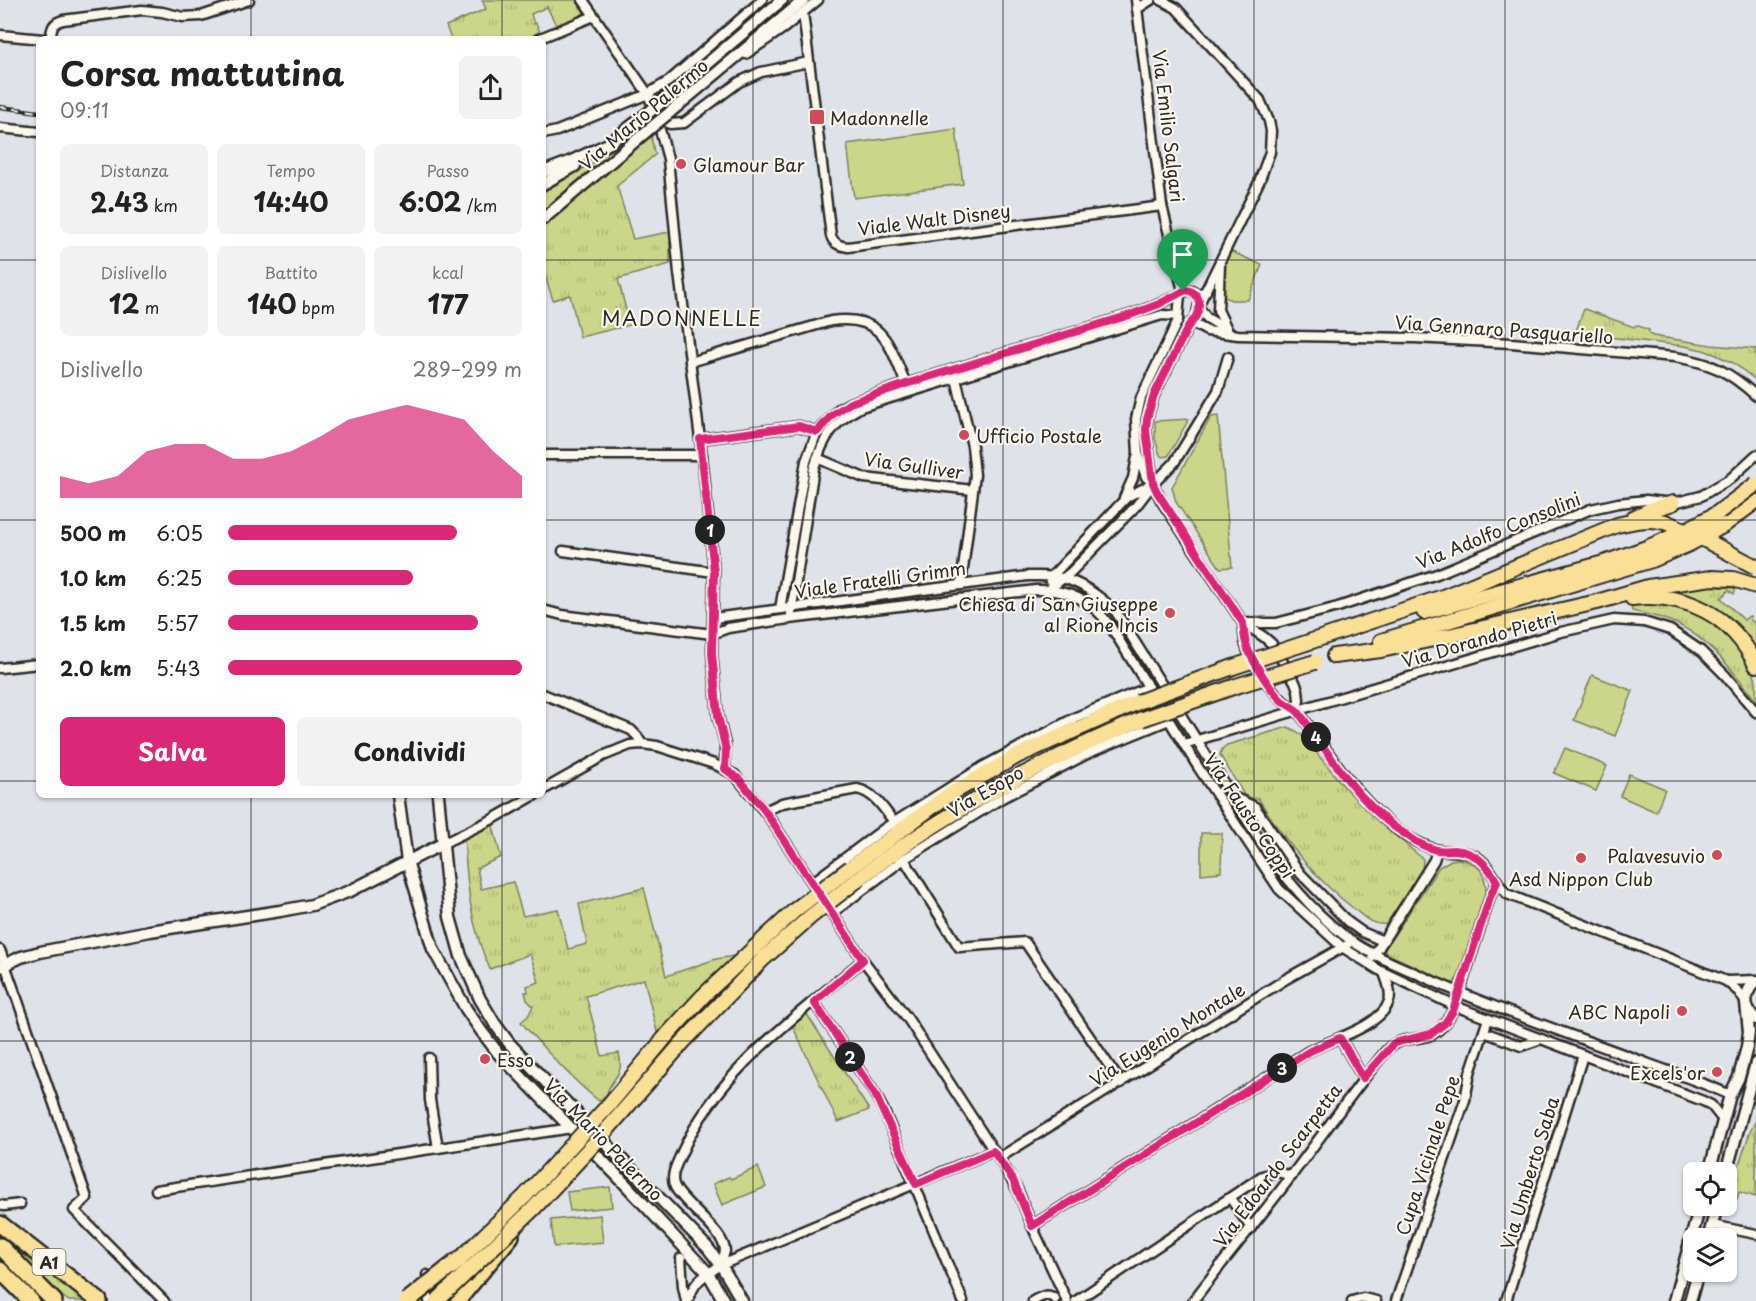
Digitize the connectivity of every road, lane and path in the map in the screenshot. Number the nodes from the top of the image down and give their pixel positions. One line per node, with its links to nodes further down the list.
1 (249, 0): 14 (street)
2 (583, 0): 12 (street)
3 (762, 0): 19 (street)
4 (782, 0): 24 (street, Via Mario Palermo, bridge)
5 (804, 0): 17 (street, Via Mario Palermo)
6 (818, 0): 11 (street, Via Mario Palermo)
7 (1151, 0): 9 (street)
8 (1161, 0): 10 (street)
9 (1136, 4): 27 (street, Via Emilio Salgari)
10 (1173, 4): 29 (street)
11 (803, 13): 17 (street, Via Mario Palermo); 18 (street, Viale Walt Disney)
12 (594, 16): 15 (street); 19 (street)
13 (0, 35): 16 (street)
14 (50, 36)
15 (545, 36)
16 (36, 38)
17 (737, 57): 28 (street, Via Mario Palermo, bridge)
18 (809, 62): 20 (street); 27 (street, Viale Walt Disney)
19 (648, 94): 20 (street); 23 (street)
20 (657, 116): 39 (street)
21 (0, 128): 22 (street)
22 (36, 132)
23 (546, 133)
24 (608, 144): 25 (street); 26 (street, Via Mario Palermo)
25 (546, 171)
26 (546, 182)
27 (1161, 206): 31 (street, Via Emilio Salgari)
28 (546, 216)
29 (1221, 260): 30 (street); 36 (street)
30 (1206, 291): 32 (street); 33 (street)
31 (1181, 292): 32 (street); 34 (street); 41 (street)
32 (1196, 293): 33 (street)
33 (1199, 306): 35 (street); 36 (street)
34 (1178, 318): 35 (street, Via Gennaro Pasquariello); 40 (street); 45 (street)
35 (1190, 324): 37 (street, Via Gennaro Pasquariello); 50 (street)
36 (1227, 329): 37 (street)
37 (1238, 335): 42 (street, Via Gennaro Pasquariello)
38 (1228, 357): 50 (street)
39 (690, 362): 41 (street); 44 (street)
40 (956, 378): 49 (street); 52 (street)
41 (906, 384): 43 (street)
42 (1756, 396)
43 (817, 432): 44 (street); 68 (street)
44 (700, 439): 47 (street)
45 (1138, 453): 50 (street); 55 (street)
46 (546, 455): 47 (street)
47 (702, 455): 60 (street)
48 (1756, 455): 54 (street, Via Adolfo Consolini)
49 (817, 458): 52 (street, Via Gulliver); 67 (street)
50 (1153, 483): 55 (street); 62 (street); 72 (street)
51 (1756, 484): 58 (highway, bridge)
52 (973, 490): 63 (street)
53 (1756, 501): 58 (highway, bridge)
54 (1673, 503): 56 (highway); 72 (street, Via Adolfo Consolini)
55 (1120, 504): 61 (street)
56 (1617, 525): 59 (highway, bridge); 74 (highway)
57 (563, 551): 60 (street)
58 (1650, 553): 74 (highway); 75 (highway)
59 (1756, 567)
60 (714, 572): 70 (street)
61 (1051, 577): 62 (street, Viale Fratelli Grimm); 63 (street, Viale Fratelli Grimm); 65 (street)
62 (1064, 578): 65 (street); 84 (street, Via Fausto Coppi)
63 (961, 585): 67 (street, Viale Fratelli Grimm)
64 (1756, 586): 66 (highway)
65 (1048, 590): 71 (street, Viale Fratelli Grimm); 79 (street, Via Fausto Coppi)
66 (1597, 602): 75 (highway); 77 (highway)
67 (791, 608): 68 (street, Viale Fratelli Grimm); 71 (street)
68 (780, 609): 70 (street, Viale Fratelli Grimm); 71 (street)
69 (546, 611): 73 (street)
70 (714, 618): 73 (street)
71 (789, 619): 73 (street, Viale Fratelli Grimm)
72 (1243, 623): 81 (street); 81 (street)
73 (712, 634): 87 (street)
74 (1306, 643): 151 (highway, bridge)
75 (1334, 656): 140 (highway, bridge)
76 (36, 664): 78 (street)
77 (1756, 664)
78 (0, 668)
79 (1149, 687): 83 (street, Via Fausto Coppi); 94 (street, Via Esopo)
80 (546, 695): 85 (street)
81 (1297, 710): 82 (street, Via Dorando Pietri); 84 (street, Via Dorando Pietri); 96 (street)
82 (1756, 712)
83 (1169, 720): 86 (street, Via Fausto Coppi); 97 (street, Via Esopo)
84 (1196, 741): 86 (street, Via Dorando Pietri); 89 (street, Via Fausto Coppi)
85 (642, 744): 87 (street); 88 (street)
86 (1184, 744): 104 (street, Via Fausto Coppi)
87 (725, 769): 93 (street)
88 (546, 788)
89 (1233, 797): 102 (street, Via Fausto Coppi); 103 (street, Via Fausto Coppi)
90 (398, 798): 98 (street, Via Mario Palermo)
91 (438, 798): 95 (street, Via Mario Palermo)
92 (530, 798): 95 (street)
93 (765, 811): 94 (street); 99 (street)
94 (894, 822): 99 (street, Via Esopo)
95 (444, 843): 98 (street); 152 (street, Via Mario Palermo)
96 (1437, 850): 100 (street); 102 (street)
97 (904, 859): 101 (street, Via Esopo); 126 (street)
98 (407, 861): 109 (street); 129 (street, Via Mario Palermo)
99 (813, 882): 101 (street)
100 (1497, 882): 112 (street); 113 (street, Via Edoardo Scarpetta)
101 (832, 913): 107 (street)
102 (1383, 941): 106 (street)
103 (1354, 942): 104 (street, Via Eugenio Montale); 106 (street, Via Fausto Coppi)
104 (1342, 947): 108 (street, Via Fausto Coppi); 126 (street, Via Eugenio Montale)
105 (0, 950): 109 (street)
106 (1374, 955): 108 (street); 113 (street, Via Fausto Coppi)
107 (863, 960): 114 (street); 131 (street)
108 (1369, 965): 110 (street, Via Fausto Coppi)
109 (2, 966): 163 (street)
110 (1384, 973): 116 (street, Via Fausto Coppi); 120 (street)
111 (1756, 980): 112 (street); 115 (street)
112 (1726, 981): 115 (street)
113 (1459, 992): 116 (street, Via Edoardo Scarpetta); 127 (street, Via Fausto Coppi)
114 (814, 1002): 135 (street); 152 (street)
115 (1746, 1003): 118 (street); 127 (street)
116 (1455, 1006): 117 (street, Via Fausto Coppi); 125 (street, Via Edoardo Scarpetta)
117 (1488, 1019): 119 (street, Cupa Vicinale Pepe); 121 (street, Via Fausto Coppi)
118 (1756, 1019)
119 (1484, 1032): 121 (street, Via Fausto Coppi); 178 (street, Cupa Vicinale Pepe)
120 (1340, 1038): 125 (street); 145 (street)
121 (1540, 1039): 122 (street, Via Fausto Coppi)
122 (1583, 1055): 128 (street, Via Fausto Coppi); 179 (street, Via Umberto Saba)
123 (429, 1058): 130 (street)
124 (1756, 1063): 133 (street)
125 (1363, 1078): 134 (street, Via Edoardo Scarpetta)
126 (1121, 1083): 131 (street, Via Eugenio Montale)
127 (1730, 1095): 128 (street)
128 (1723, 1120): 132 (street)
129 (572, 1128): 130 (street); 154 (street, Via Mario Palermo)
130 (438, 1148): 136 (street)
131 (996, 1155): 135 (street, Via Eugenio Montale); 145 (street)
132 (1712, 1162)
133 (1729, 1162)
134 (1292, 1176): 137 (street); 146 (street, Via Edoardo Scarpetta)
135 (916, 1184): 152 (street, Via Eugenio Montale); 172 (street)
136 (156, 1190)
137 (1230, 1198): 146 (street); 174 (street)
138 (20, 1204): 139 (street)
139 (0, 1205)
140 (533, 1209): 167 (highway, bridge); 168 (highway, bridge)
141 (1697, 1216): 180 (street)
142 (1714, 1216): 144 (street)
143 (0, 1224): 162 (highway, A1)
144 (1712, 1225): 147 (street); 148 (street)
145 (1032, 1226): 158 (street)
146 (1251, 1228): 175 (street, Via Edoardo Scarpetta)
147 (1711, 1228)
148 (1756, 1234)
149 (0, 1246): 161 (highway, A1)
150 (681, 1258): 169 (street)
151 (459, 1260): 164 (highway, bridge); 165 (highway, bridge)
152 (721, 1264): 154 (street, Via Eugenio Montale); 171 (street, Via Mario Palermo)
153 (0, 1270): 160 (highway, A1)
154 (708, 1273): 169 (street, Via Eugenio Montale); 170 (street, Via Mario Palermo)
155 (427, 1275): 166 (street)
156 (0, 1280): 159 (highway)
157 (1695, 1282): 181 (street)
158 (1060, 1299): 173 (street)
159 (19, 1301)
160 (31, 1301)
161 (54, 1301)
162 (99, 1301)
163 (164, 1301)
164 (407, 1301)
165 (416, 1301)
166 (429, 1301)
167 (437, 1301)
168 (457, 1301)
169 (687, 1301)
170 (724, 1301)
171 (742, 1301)
172 (963, 1301)
173 (1033, 1301)
174 (1076, 1301)
175 (1193, 1301)
176 (1352, 1301): 177 (street)
177 (1376, 1301)
178 (1396, 1301)
179 (1506, 1301)
180 (1674, 1301)
181 (1690, 1301)

